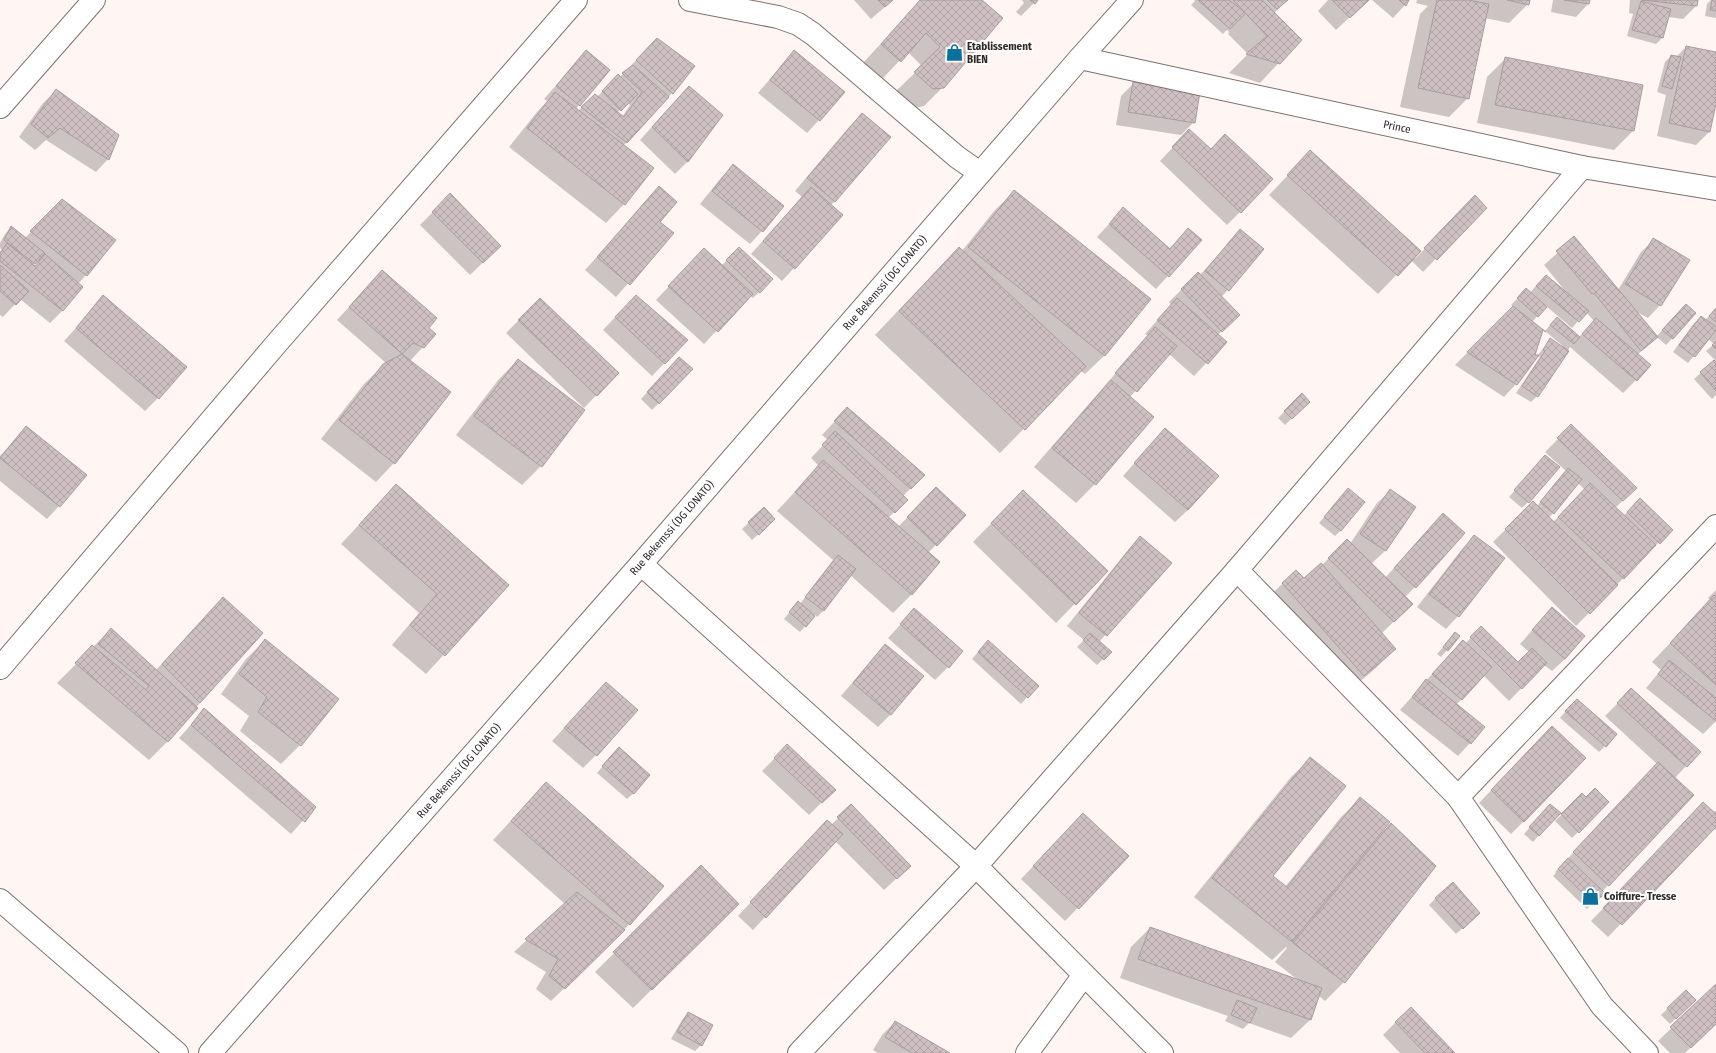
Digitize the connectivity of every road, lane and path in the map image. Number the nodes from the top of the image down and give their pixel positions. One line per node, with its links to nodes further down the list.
1 (94, 0): 6 (street)
2 (576, 0): 13 (street)
3 (690, 0): 8 (street)
4 (1132, 0): 5 (street, Rue Bekemssi (DG LONATO))
5 (1080, 58): 7 (street, Prince); 8 (street, Rue Bekemssi (DG LONATO))
6 (0, 107)
7 (1582, 167): 9 (street, Prince); 12 (street)
8 (980, 173): 11 (street, Rue Bekemssi (DG LONATO))
9 (1716, 188)
10 (1716, 526): 14 (street)
11 (641, 564): 15 (street); 19 (street, Rue Bekemssi (DG LONATO))
12 (1237, 570): 14 (street); 15 (street)
13 (0, 668)
14 (1458, 797): 23 (street)
15 (976, 866): 17 (street); 20 (street)
16 (0, 900): 18 (street)
17 (1084, 975): 21 (street); 22 (street)
18 (178, 1053)
19 (210, 1053)
20 (799, 1053)
21 (1027, 1053)
22 (1162, 1053)
23 (1647, 1053)

